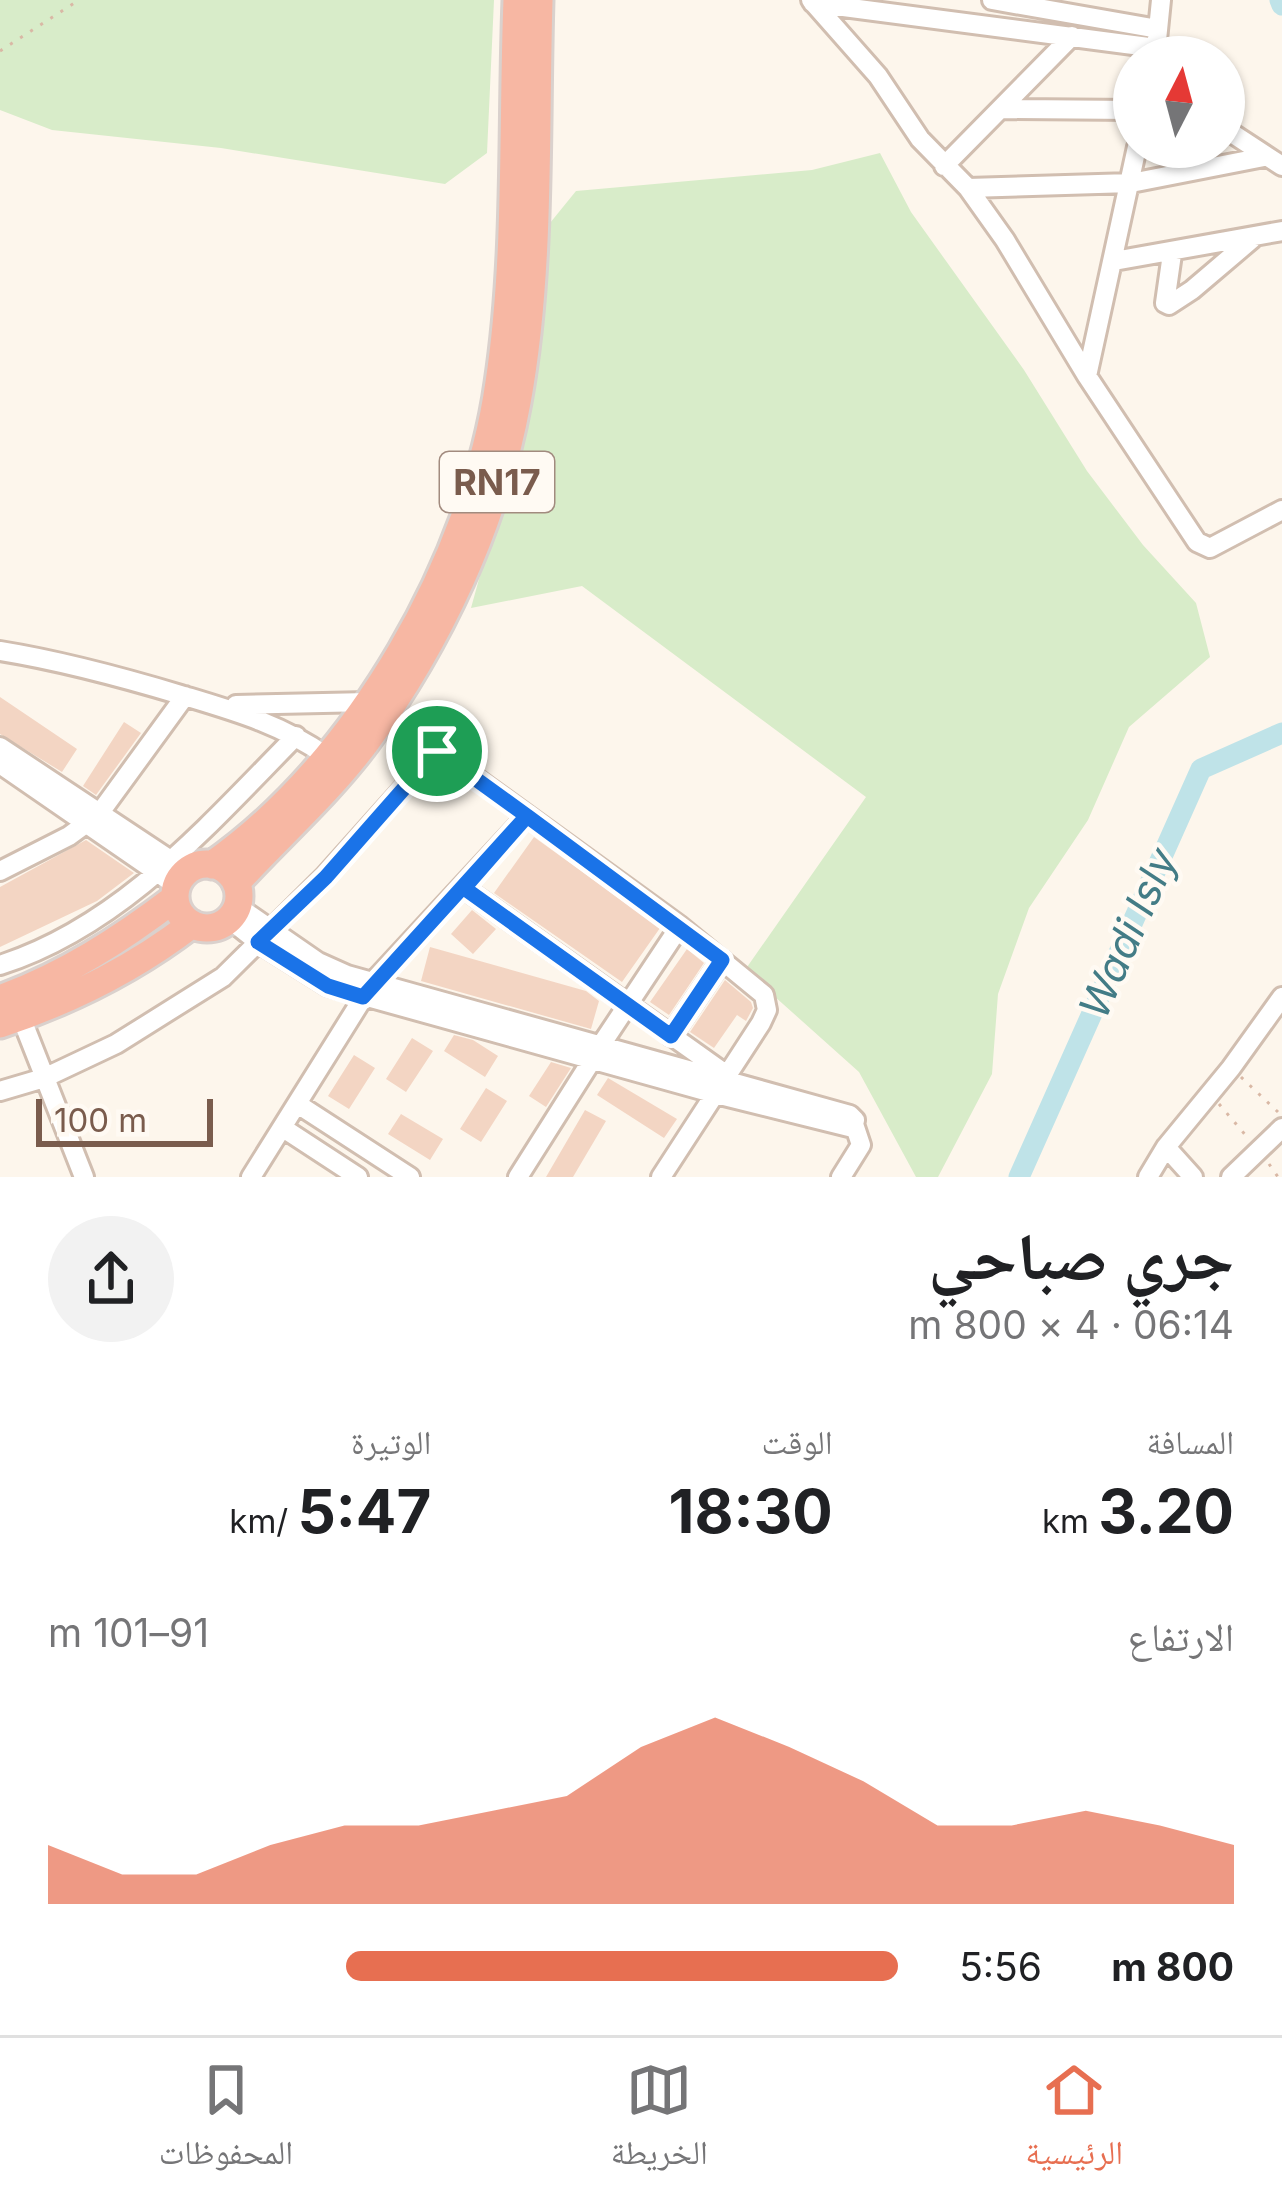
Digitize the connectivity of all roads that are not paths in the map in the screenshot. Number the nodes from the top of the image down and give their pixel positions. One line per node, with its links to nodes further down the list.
1 (517, 0): 30 (highway, RN17)
2 (538, 0): 30 (highway, RN17)
3 (992, 0): 6 (street)
4 (1161, 0): 11 (street)
5 (812, 1): 7 (street); 17 (street)
6 (1020, 2): 8 (street); 10 (street)
7 (888, 5): 8 (street)
8 (1017, 28): 9 (street)
9 (1072, 36): 12 (street); 13 (street)
10 (1130, 36)
11 (1157, 36)
12 (1113, 40)
13 (1001, 110): 14 (street); 17 (street)
14 (1113, 110)
15 (1245, 143): 16 (street)
16 (1273, 162): 19 (street)
17 (944, 166): 20 (street)
18 (1134, 168): 19 (street)
19 (1131, 183): 20 (street); 24 (street)
20 (968, 188): 25 (street)
21 (1282, 231): 22 (street)
22 (1255, 236): 23 (street); 23 (street)
23 (1172, 254): 24 (street)
24 (1114, 261): 25 (street)
25 (1087, 376): 26 (street)
26 (1282, 510)
27 (0, 651): 28 (street)
28 (185, 696): 29 (street); 37 (street)
29 (219, 706): 30 (street); 31 (street)
30 (378, 708): 33 (street); 34 (highway, RN17); 41 (highway, RN17)
31 (296, 736): 34 (street); 39 (street)
32 (0, 747): 37 (street)
33 (437, 751): 36 (street); 44 (street)
34 (326, 756): 39 (highway, RN17)
35 (0, 764): 37 (street)
36 (527, 816): 40 (street); 43 (street)
37 (93, 819): 38 (street); 39 (street)
38 (0, 871)
39 (180, 876): 41 (highway); 42 (highway); 46 (street); 50 (highway, RN17)
40 (464, 888): 47 (street); 49 (street)
41 (234, 903): 42 (highway); 44 (street)
42 (193, 924): 50 (highway)
43 (680, 926): 45 (street); 49 (street)
44 (264, 936): 47 (street); 53 (street)
45 (722, 960): 51 (street); 54 (street)
46 (0, 965)
47 (368, 989): 52 (street); 56 (street)
48 (1282, 997): 59 (street)
49 (627, 1005): 51 (street); 52 (street)
50 (7, 1013): 53 (street)
51 (671, 1036): 54 (street)
52 (597, 1052): 54 (street); 64 (street)
53 (44, 1078): 55 (street); 60 (street)
54 (722, 1084): 65 (street); 66 (street)
55 (0, 1091)
56 (298, 1105): 57 (street); 63 (street)
57 (283, 1128): 61 (street); 62 (street)
58 (1282, 1128): 69 (street)
59 (1166, 1147): 67 (street); 68 (street)
60 (84, 1177)
61 (251, 1177)
62 (358, 1177)
63 (410, 1177)
64 (518, 1177)
65 (661, 1177)
66 (842, 1177)
67 (1148, 1177)
68 (1193, 1177)
69 (1231, 1177)

